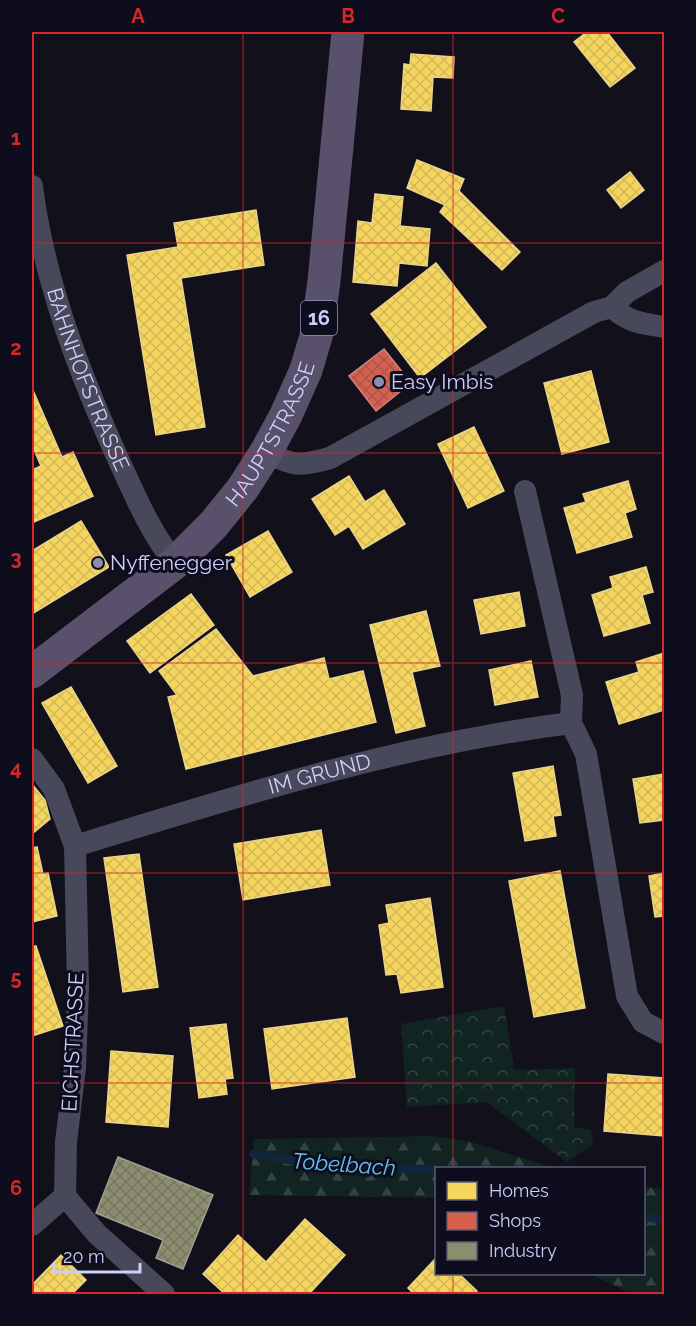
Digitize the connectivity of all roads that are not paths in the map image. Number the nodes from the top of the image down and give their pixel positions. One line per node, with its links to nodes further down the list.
1 (348, 32): 6 (main road, HAUPTSTRASSE / 16)
2 (32, 186): 8 (street, BAHNHOFSTRASSE)
3 (664, 271): 4 (street)
4 (612, 307): 5 (street); 6 (street)
5 (664, 327)
6 (266, 452): 8 (main road, HAUPTSTRASSE / 16)
7 (525, 491): 10 (street)
8 (175, 563): 9 (main road, HAUPTSTRASSE / 16)
9 (32, 672)
10 (571, 723): 12 (street, IM GRUND); 13 (street)
11 (32, 759): 12 (street, EICHSTRASSE)
12 (75, 846): 14 (street, EICHSTRASSE)
13 (664, 1033)
14 (65, 1196): 15 (street); 16 (street)
15 (32, 1225)
16 (164, 1294)

